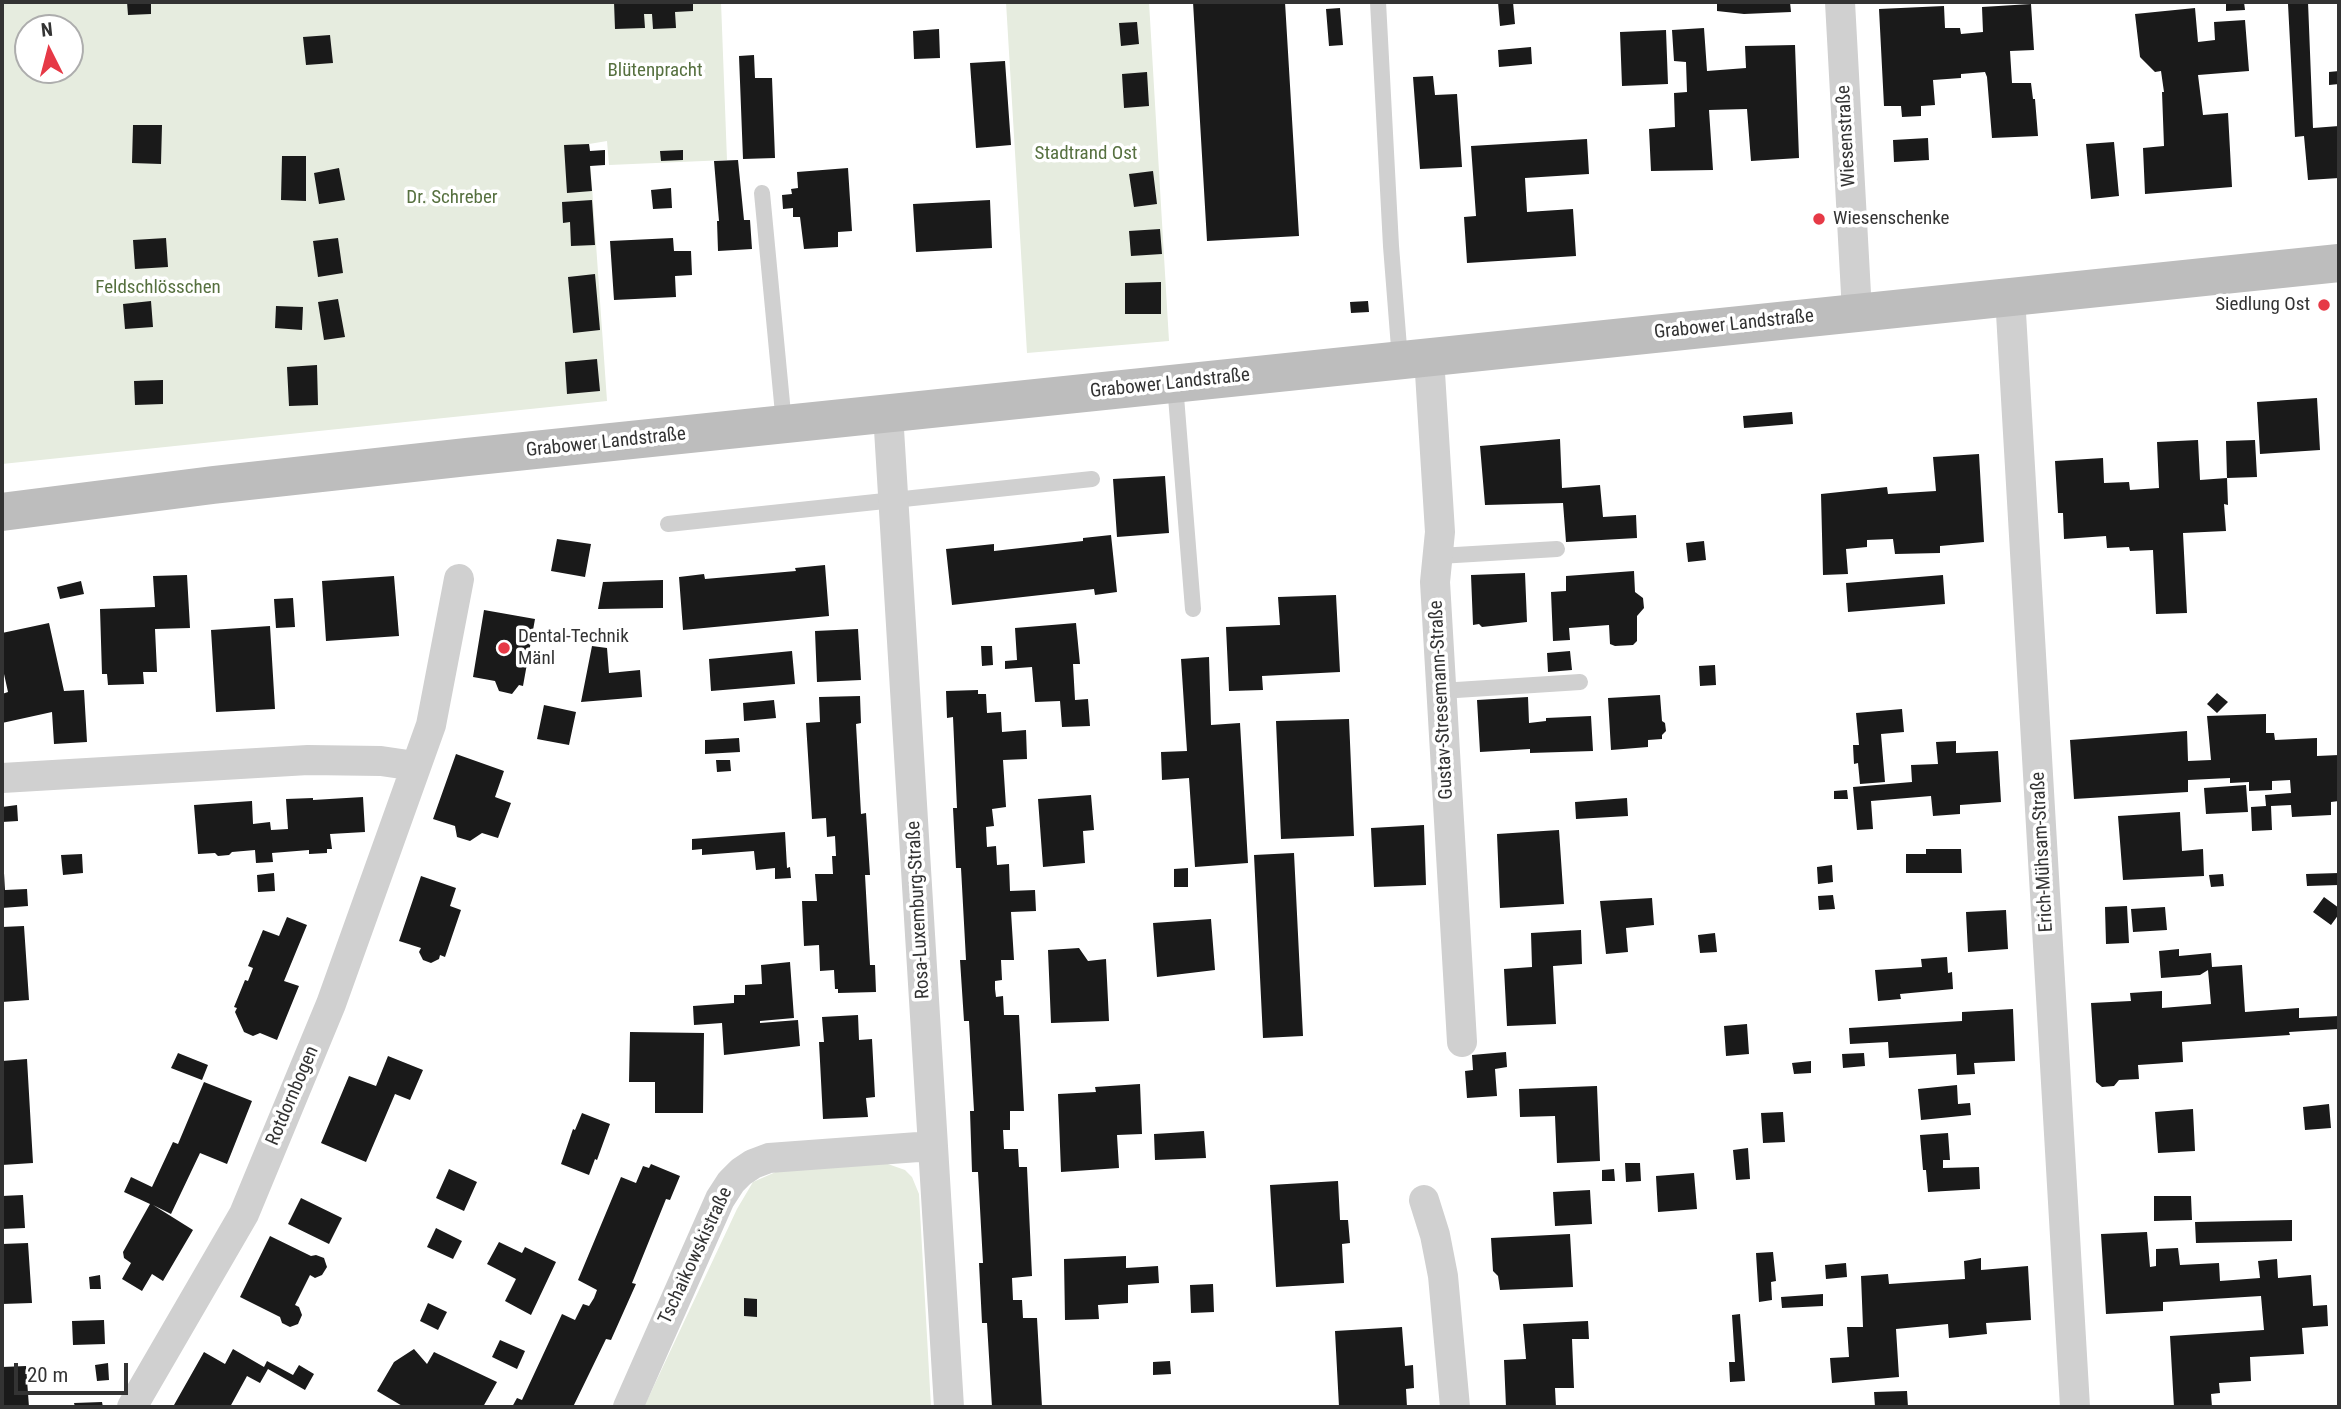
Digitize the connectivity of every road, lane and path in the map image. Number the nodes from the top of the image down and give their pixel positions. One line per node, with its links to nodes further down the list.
1 (1378, 2): 7 (lane)
2 (1840, 2): 6 (street, Wiesenstraße)
3 (762, 193): 10 (lane)
4 (2339, 263): 5 (main road, Grabower Landstraße)
5 (2010, 296): 6 (main road, Grabower Landstraße); 30 (street, Erich-Mühsam-Straße)
6 (1857, 312): 7 (main road, Grabower Landstraße)
7 (1415, 359): 8 (main road, Grabower Landstraße); 16 (street, Gustav-Stresemann-Straße)
8 (1175, 384): 9 (main road, Grabower Landstraße); 18 (lane)
9 (888, 413): 10 (main road, Grabower Landstraße); 12 (street, Rosa-Luxemburg-Straße)
10 (784, 425): 13 (main road, Grabower Landstraße)
11 (1091, 479): 12 (lane)
12 (894, 499): 14 (lane); 24 (street, Rosa-Luxemburg-Straße)
13 (2, 512)
14 (668, 524)
15 (1557, 549): 16 (lane)
16 (1439, 556): 20 (street, Gustav-Stresemann-Straße)
17 (459, 579): 21 (street, Rotdornbogen)
18 (1193, 609)
19 (1580, 682): 20 (lane)
20 (1441, 691): 23 (street, Gustav-Stresemann-Straße)
21 (415, 766): 22 (street); 26 (street, Rotdornbogen)
22 (2, 778)
23 (1462, 1042)
24 (932, 1146): 27 (street, Tschaikowskistraße); 28 (street, Rosa-Luxemburg-Straße)
25 (1424, 1200): 29 (street)
26 (132, 1407)
27 (628, 1407)
28 (949, 1407)
29 (1455, 1407)
30 (2075, 1407)

